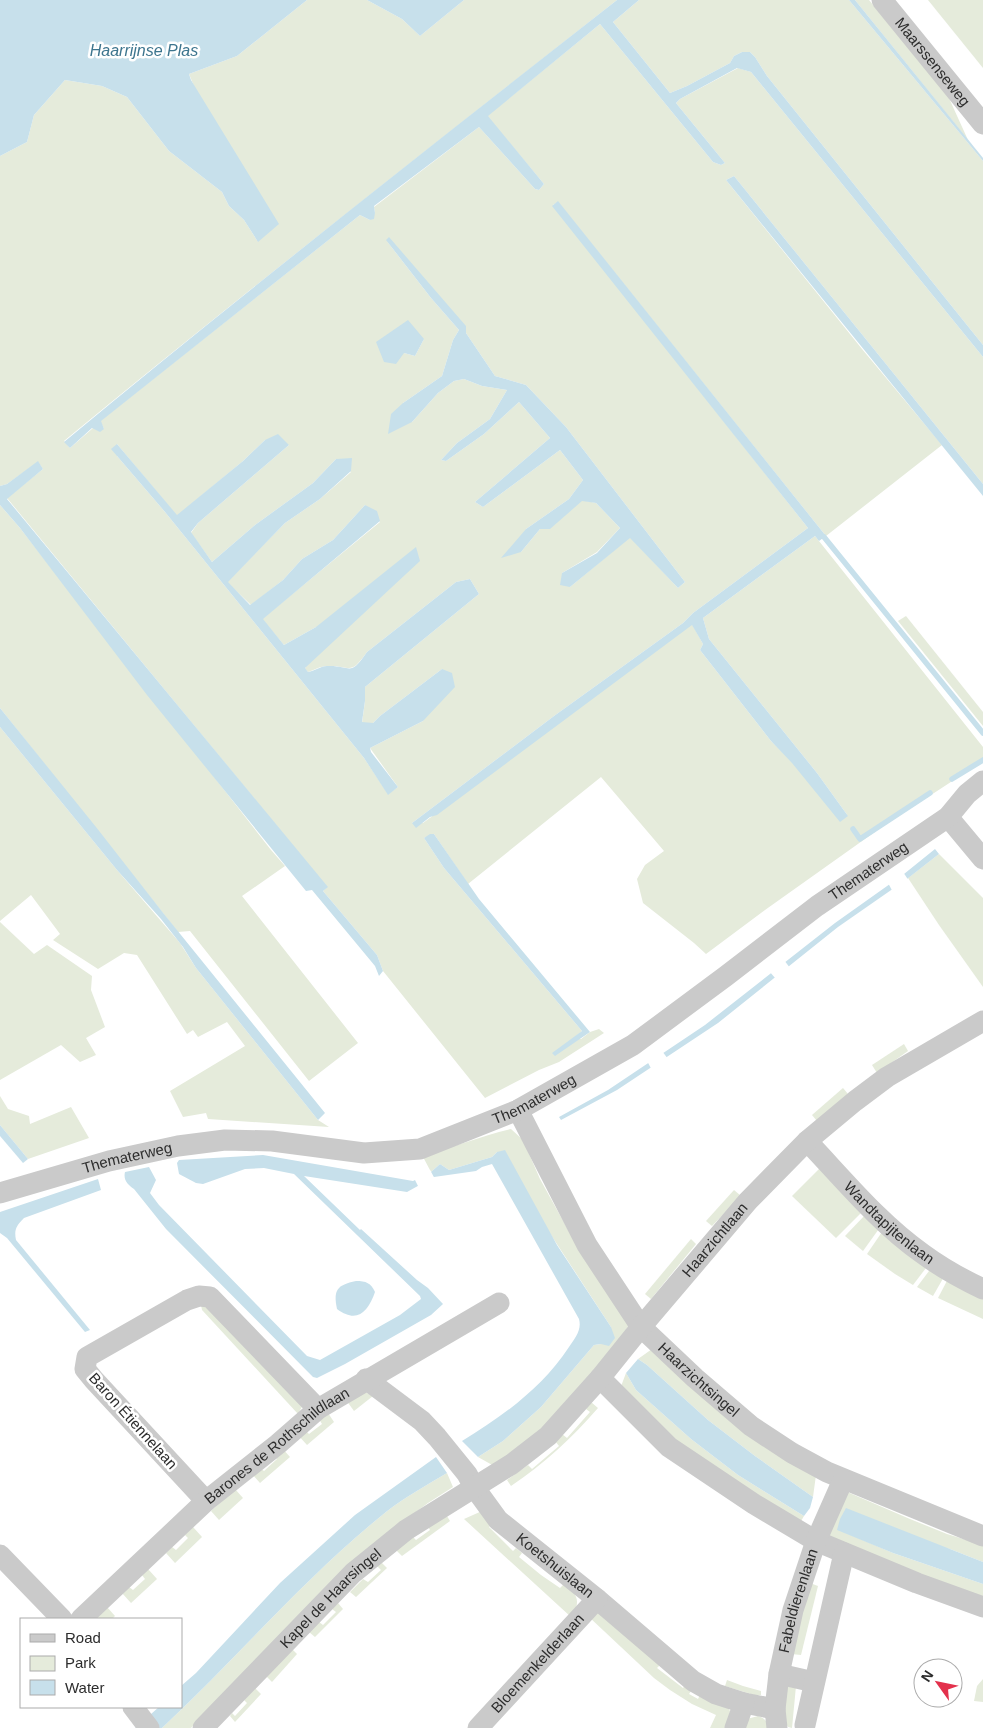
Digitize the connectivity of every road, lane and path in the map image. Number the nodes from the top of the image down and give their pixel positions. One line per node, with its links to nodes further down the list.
1 (882, 0): 2 (street, Maarssenseweg)
2 (983, 124)
3 (983, 781): 4 (street, Thematerweg)
4 (948, 816): 5 (street); 7 (street, Thematerweg)
5 (983, 859)
6 (983, 1021): 8 (street, Haarzichtlaan)
7 (518, 1110): 9 (street, Thematerweg); 12 (street, Haarzichtsingel)
8 (807, 1141): 10 (street, Wandtapijtenlaan); 12 (street, Haarzichtlaan)
9 (0, 1193)
10 (983, 1289)
11 (498, 1303): 14 (street, Barones de Rothschildlaan)
12 (641, 1327): 13 (street, Haarzichtlaan); 16 (street, Haarzichtsingel)
13 (600, 1378): 17 (street, Haarzichtlaan); 20 (street)
14 (366, 1380): 15 (street, Barones de Rothschildlaan); 17 (street, Koetshuislaan)
15 (318, 1409): 18 (street, Barones de Rothschildlaan); 18 (street, Baron Étiennelaan)
16 (843, 1480): 19 (street, Haarzichtsingel); 20 (street, Fabeldierenlaan)
17 (471, 1481): 23 (street, Koetshuislaan); 34 (street, Kapel de Haarsingel)
18 (206, 1500): 26 (street, Barones de Rothschildlaan)
19 (983, 1536)
20 (816, 1541): 21 (street); 27 (street, Fabeldierenlaan)
21 (844, 1553): 24 (street); 28 (street)
22 (0, 1555): 25 (street)
23 (597, 1599): 29 (street, Koetshuislaan); 35 (street, Bloemenkelderlaan)
24 (983, 1607)
25 (61, 1618)
26 (82, 1618)
27 (779, 1674): 28 (street); 31 (street, Fabeldierenlaan)
28 (814, 1682): 32 (street)
29 (744, 1703): 31 (street, Koetshuislaan); 36 (street)
30 (134, 1708): 33 (street)
31 (776, 1719)
32 (804, 1724)
33 (148, 1728)
34 (203, 1728)
35 (478, 1728)
36 (735, 1728)

